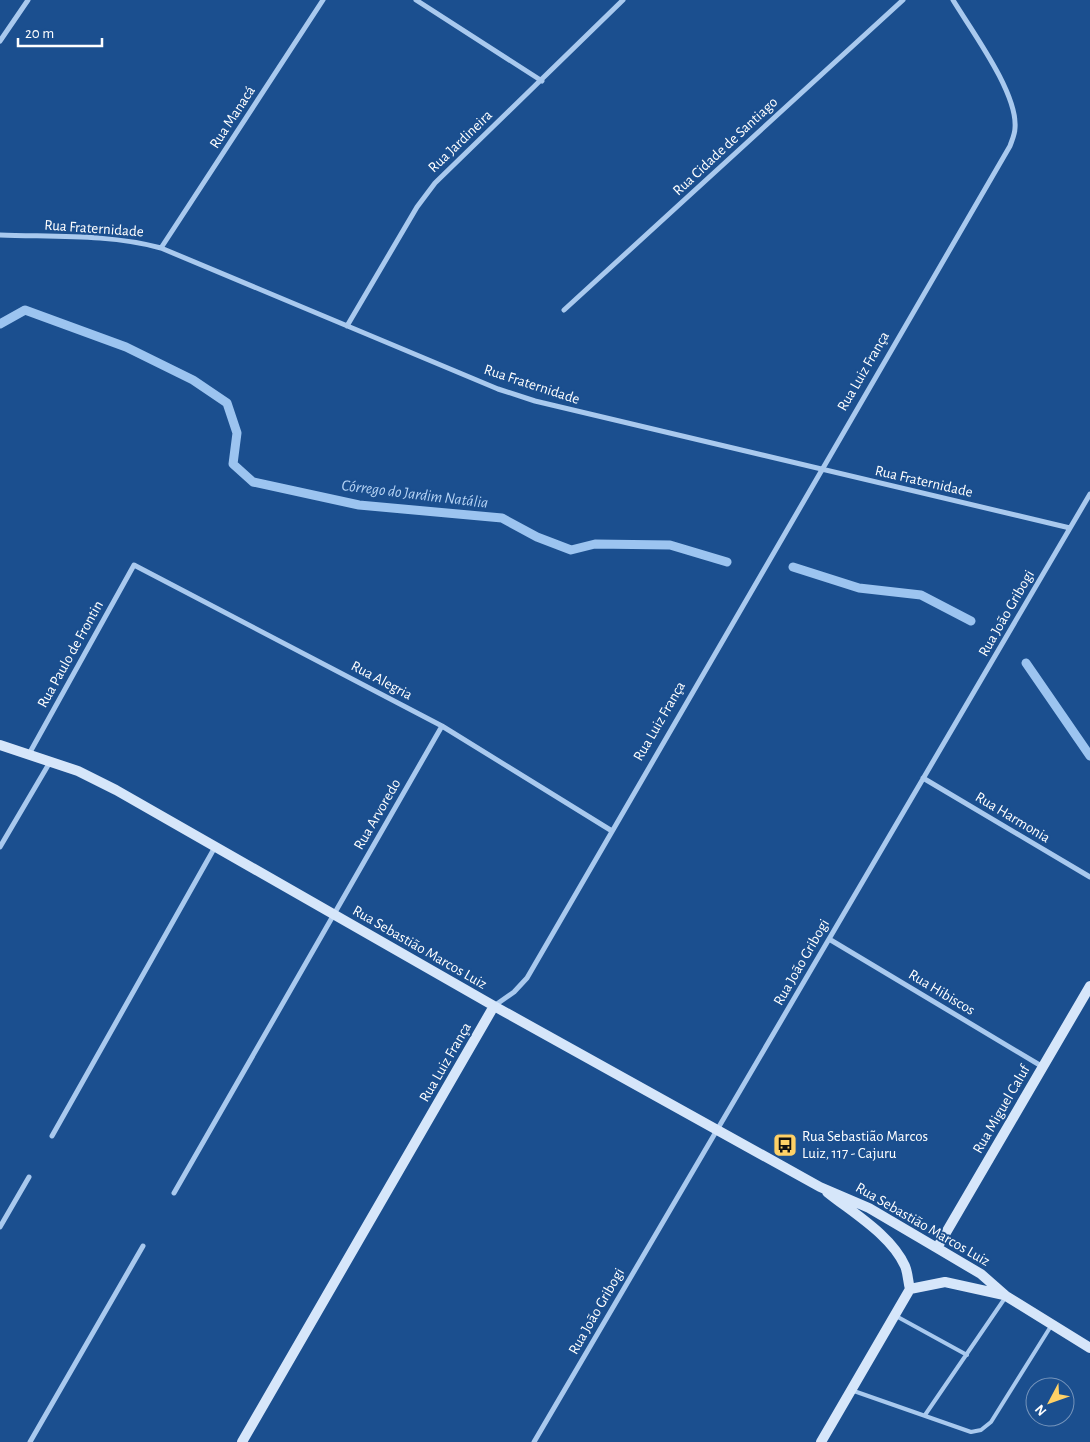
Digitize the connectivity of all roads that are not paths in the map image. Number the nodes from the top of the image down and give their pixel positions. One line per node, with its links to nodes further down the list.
1 (28, 0): 7 (street)
2 (323, 0): 10 (street, Rua Manacá)
3 (416, 0): 8 (street)
4 (623, 0): 8 (street, Rua Jardineira)
5 (903, 0): 11 (street, Rua Cidade de Santiago)
6 (953, 0): 13 (street, Rua Luiz França)
7 (0, 41)
8 (542, 81): 12 (street, Rua Jardineira)
9 (0, 235): 10 (street, Rua Fraternidade)
10 (161, 248): 12 (street, Rua Fraternidade)
11 (564, 310)
12 (347, 326): 13 (street, Rua Fraternidade)
13 (823, 470): 15 (street, Rua Fraternidade); 22 (street, Rua Luiz França)
14 (1090, 494): 15 (street, Rua João Gribogi)
15 (1070, 528): 21 (street, Rua João Gribogi)
16 (134, 565): 17 (street, Rua Alegria); 19 (street, Rua Paulo de Frontin)
17 (442, 726): 22 (street, Rua Alegria); 26 (street, Rua Arvoredo)
18 (0, 745): 19 (main road, Rua Sebastião Marcos Luiz)
19 (28, 755): 20 (main road, Rua Sebastião Marcos Luiz)
20 (50, 762): 23 (street); 24 (main road, Rua Sebastião Marcos Luiz)
21 (923, 778): 25 (street, Rua Harmonia); 27 (street, Rua João Gribogi)
22 (612, 831): 29 (street, Rua Luiz França)
23 (0, 847)
24 (216, 847): 26 (main road, Rua Sebastião Marcos Luiz); 32 (street)
25 (1090, 877)
26 (333, 915): 29 (main road, Rua Sebastião Marcos Luiz); 35 (street, Rua Arvoredo)
27 (829, 939): 30 (street, Rua Hibiscos); 31 (street, Rua João Gribogi)
28 (1090, 986): 30 (main road, Rua Miguel Caluf)
29 (494, 1006): 31 (main road, Rua Sebastião Marcos Luiz); 48 (main road, Rua Luiz França)
30 (1043, 1067): 38 (main road, Rua Miguel Caluf)
31 (717, 1130): 34 (main road, Rua Sebastião Marcos Luiz); 49 (street, Rua João Gribogi)
32 (52, 1136)
33 (29, 1177): 36 (street)
34 (820, 1186): 38 (main road, Rua Sebastião Marcos Luiz); 39 (main road, Rua Sebastião Marcos Luiz)
35 (174, 1193)
36 (0, 1227)
37 (143, 1246): 47 (street)
38 (937, 1248): 40 (main road, Rua Sebastião Marcos Luiz)
39 (910, 1289): 40 (main road, Rua Sebastião Marcos Luiz); 41 (main road)
40 (1006, 1296): 42 (main road, Rua Sebastião Marcos Luiz); 44 (lane)
41 (895, 1316): 44 (lane); 45 (main road)
42 (1052, 1324): 43 (main road, Rua Sebastião Marcos Luiz); 46 (lane)
43 (1090, 1348)
44 (967, 1355): 46 (lane)
45 (851, 1390): 46 (lane); 50 (main road)
46 (925, 1416)
47 (30, 1442)
48 (242, 1442)
49 (534, 1442)
50 (821, 1442)

